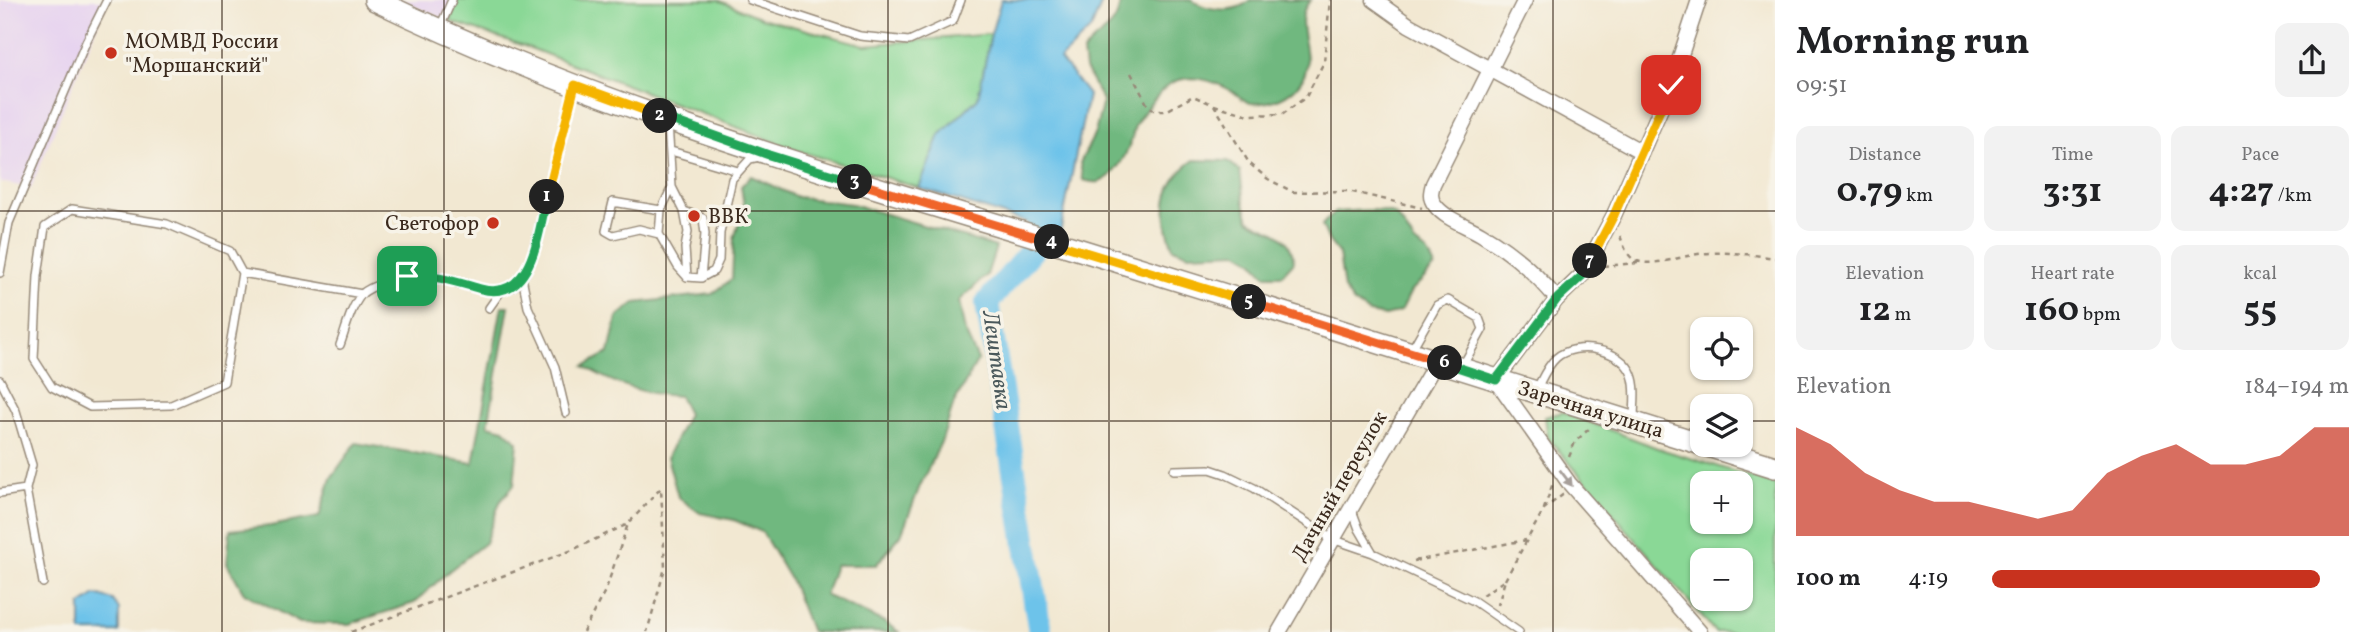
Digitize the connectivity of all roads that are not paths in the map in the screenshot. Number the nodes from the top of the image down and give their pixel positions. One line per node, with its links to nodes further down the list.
1 (107, 0): 21 (lane)
2 (375, 0): 9 (main road, Заречная улица)
3 (452, 0): 9 (lane)
4 (750, 0): 5 (lane)
5 (961, 0)
6 (1374, 0): 10 (street)
7 (1525, 0): 10 (street)
8 (1699, 0): 14 (street)
9 (438, 30): 11 (main road, Заречная улица)
10 (1491, 70): 14 (street); 28 (street)
11 (575, 85): 12 (main road, Заречная улица); 23 (lane)
12 (667, 119): 13 (lane); 15 (main road, Заречная улица)
13 (671, 151): 16 (lane); 17 (lane)
14 (1642, 152): 28 (street)
15 (769, 155): 16 (lane); 31 (main road, Заречная улица)
16 (738, 171): 25 (lane)
17 (672, 187): 18 (lane); 19 (lane)
18 (661, 210): 20 (lane); 20 (lane)
19 (684, 211): 24 (lane); 25 (lane)
20 (659, 234): 24 (lane)
21 (0, 273)
22 (242, 273): 22 (lane); 27 (lane)
23 (523, 277): 26 (lane); 37 (lane)
24 (687, 277): 25 (lane)
25 (701, 278)
26 (501, 291): 27 (lane); 29 (lane)
27 (362, 294): 30 (lane)
28 (1557, 299): 35 (street)
29 (489, 308)
30 (340, 345)
31 (1410, 352): 32 (main road, Заречная улица); 33 (lane)
32 (1437, 361): 33 (main road, Заречная улица); 44 (street, Дачный переулок)
33 (1461, 369): 35 (main road, Заречная улица)
34 (0, 380): 42 (lane)
35 (1496, 380): 36 (main road, Заречная улица); 38 (street)
36 (1534, 392): 38 (street); 39 (main road, Заречная улица); 39 (lane)
37 (566, 413)
38 (1526, 423): 50 (street, one-way to 50)
39 (1634, 423): 40 (main road, Заречная улица)
40 (1775, 467)
41 (1174, 470): 45 (lane)
42 (26, 489): 43 (lane); 47 (lane)
43 (0, 494)
44 (1350, 506): 45 (street, Дачный переулок); 46 (lane)
45 (1332, 540): 46 (lane); 48 (street, Дачный переулок)
46 (1373, 553): 49 (lane)
47 (43, 583)
48 (1279, 632)
49 (1520, 632)
50 (1700, 632)

